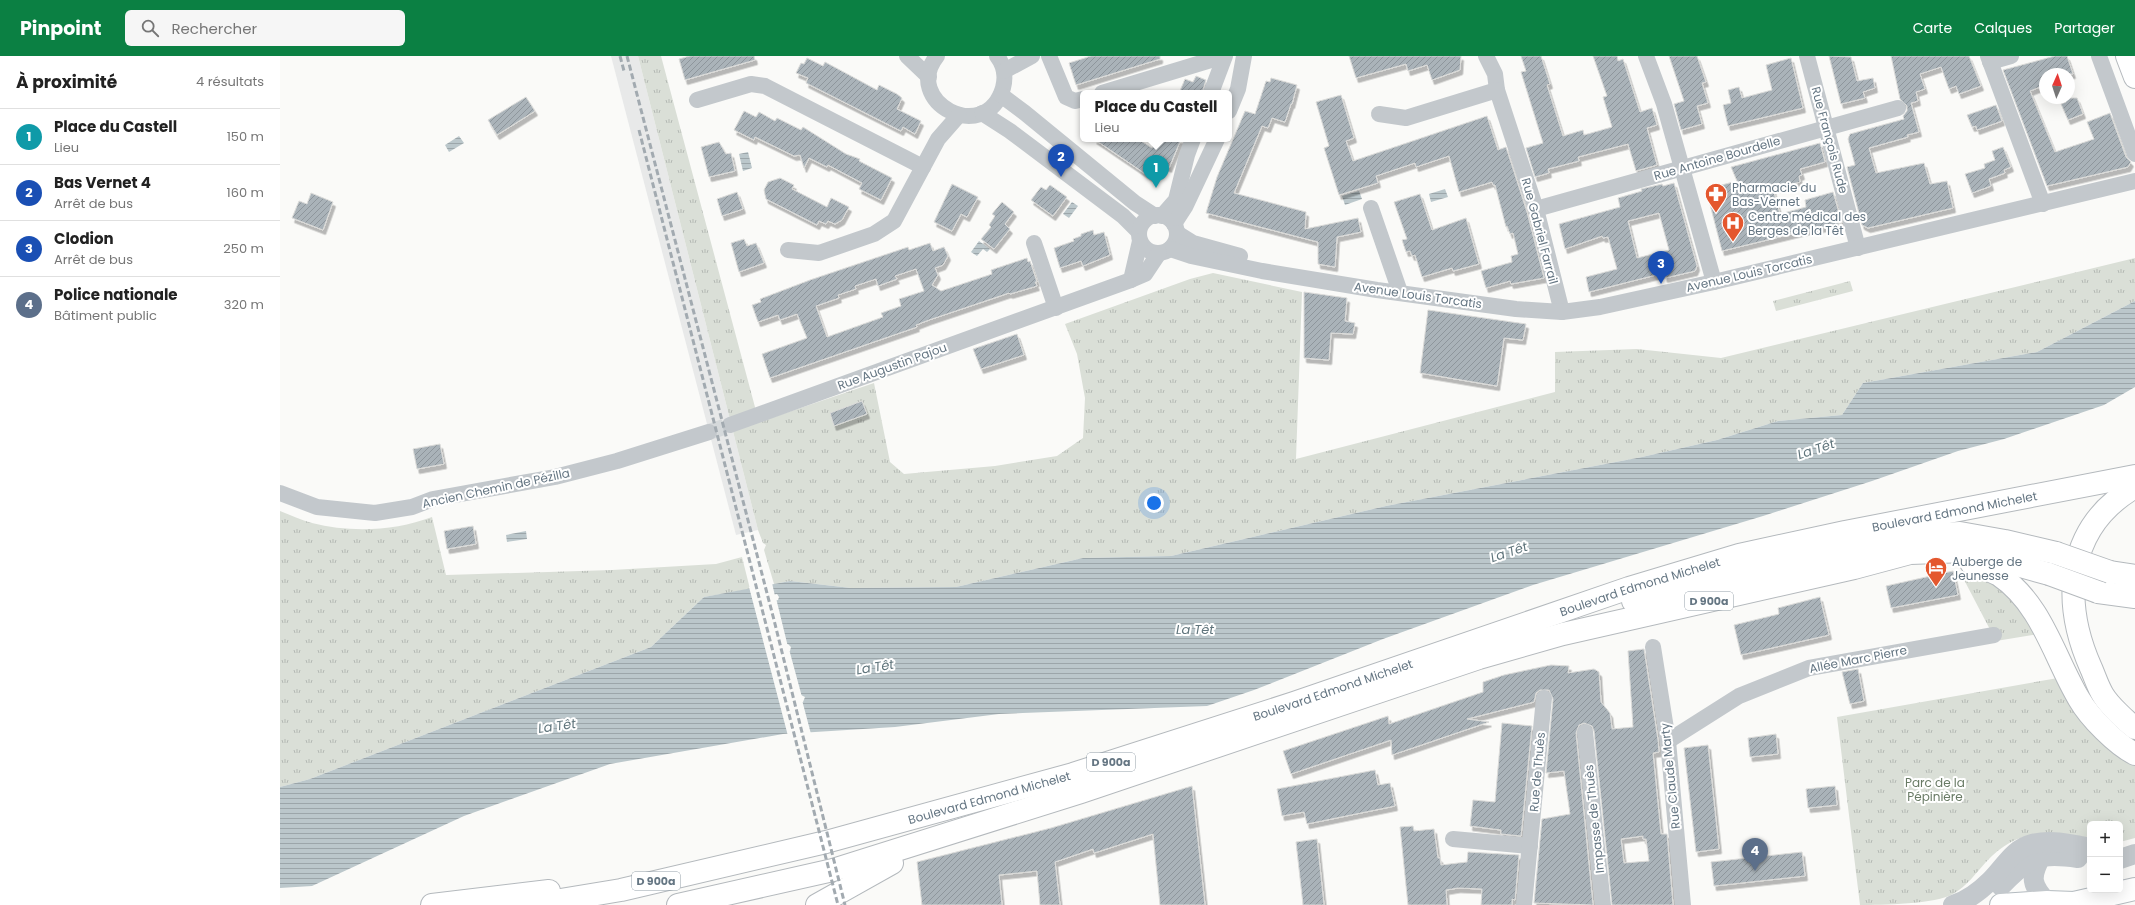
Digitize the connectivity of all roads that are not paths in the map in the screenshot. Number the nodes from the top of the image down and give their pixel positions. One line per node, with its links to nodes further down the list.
1 (907, 56): 17 (street)
2 (937, 56): 17 (street)
3 (997, 56): 15 (street)
4 (1032, 56): 15 (street)
5 (1050, 56): 23 (street)
6 (1225, 56): 18 (street); 19 (street)
7 (1244, 56): 25 (street)
8 (1486, 56): 20 (street, Rue Gabriel Farrail)
9 (1646, 56): 36 (street)
10 (1807, 56): 30 (street, Rue François Rude)
11 (2011, 56): 14 (street)
12 (2099, 56): 34 (street)
13 (2127, 56): 16 (main road)
14 (1989, 59): 38 (street)
15 (1004, 70): 21 (street)
16 (2135, 77)
17 (929, 78): 24 (street)
18 (1112, 90)
19 (1212, 90)
20 (1497, 90): 28 (street); 40 (street, Rue Gabriel Farrail)
21 (1001, 96): 27 (street); 41 (street, Avenue Louis Torcatis)
22 (697, 100): 35 (street)
23 (1080, 100)
24 (938, 103): 29 (street); 31 (street)
25 (1232, 104)
26 (1898, 108): 30 (street, Rue Antoine Bourdelle)
27 (982, 113): 29 (street); 42 (street)
28 (1379, 114)
29 (959, 116): 31 (street)
30 (1827, 128): 36 (street, Rue Antoine Bourdelle); 44 (street, Rue François Rude)
31 (938, 138): 35 (street)
32 (1192, 142): 41 (street)
33 (1216, 142): 41 (street)
34 (2135, 154)
35 (923, 167): 45 (street)
36 (1681, 168): 40 (street, Rue Antoine Bourdelle); 49 (street)
37 (2135, 181): 38 (street, Avenue Louis Torcatis)
38 (2042, 204): 44 (street, Avenue Louis Torcatis)
39 (1372, 208): 50 (street)
40 (1536, 209): 52 (street, Rue Gabriel Farrail)
41 (1167, 222): 42 (street); 46 (street); 47 (street, Avenue Louis Torcatis)
42 (1140, 237): 46 (street); 48 (street)
43 (1034, 243): 51 (street)
44 (1858, 248): 49 (street, Avenue Louis Torcatis)
45 (788, 250)
46 (1165, 251): 47 (street, Avenue Louis Torcatis); 48 (street, Rue Augustin Pajou)
47 (1286, 274): 50 (street, Avenue Louis Torcatis)
48 (1131, 280): 51 (street, Rue Augustin Pajou)
49 (1714, 282): 52 (street, Avenue Louis Torcatis)
50 (1400, 292): 52 (street, Avenue Louis Torcatis)
51 (1056, 308): 53 (street, Rue Augustin Pajou)
52 (1562, 312)
53 (730, 425)
54 (709, 432): 57 (street, Ancien Chemin de Pézilla)
55 (2135, 476): 63 (main road, Boulevard Edmond Michelet)
56 (2135, 487): 65 (main road)
57 (280, 493)
58 (1854, 568): 60 (main road, D 900a, bridge); 68 (main road); 69 (main road, Boulevard Edmond Michelet / D 900a)
59 (2135, 576): 63 (main road, bridge)
60 (2135, 597)
61 (1994, 635): 67 (street, Allée Marc Pierre)
62 (1653, 647): 67 (street, Rue Claude Marty)
63 (1435, 653): 76 (main road, Boulevard Edmond Michelet / D 900a)
64 (1544, 698): 71 (street, Rue de Thuès)
65 (2135, 728)
66 (1585, 732): 90 (street, Impasse de Thuès)
67 (1668, 741): 91 (street, Rue Claude Marty)
68 (2135, 754)
69 (948, 834): 87 (main road, Boulevard Edmond Michelet / D 900a); 88 (main road)
70 (1454, 839): 71 (street)
71 (1530, 846): 89 (street, Rue de Thuès)
72 (2087, 847): 74 (street)
73 (2135, 848): 75 (street)
74 (2036, 850): 79 (street); 80 (street); 83 (street); 92 (street)
75 (2123, 850)
76 (781, 851): 85 (main road); 86 (main road, Boulevard Edmond Michelet / D 900a)
77 (2135, 854): 78 (street)
78 (2123, 858)
79 (2087, 860)
80 (2009, 878): 84 (street); 93 (street)
81 (2135, 889): 82 (main road)
82 (2110, 901): 83 (main road)
83 (2062, 903): 84 (main road)
84 (2014, 904)
85 (432, 905)
86 (530, 905)
87 (678, 905)
88 (817, 905)
89 (1524, 905)
90 (1603, 905)
91 (1683, 905)
92 (1954, 905)
93 (1982, 905)

